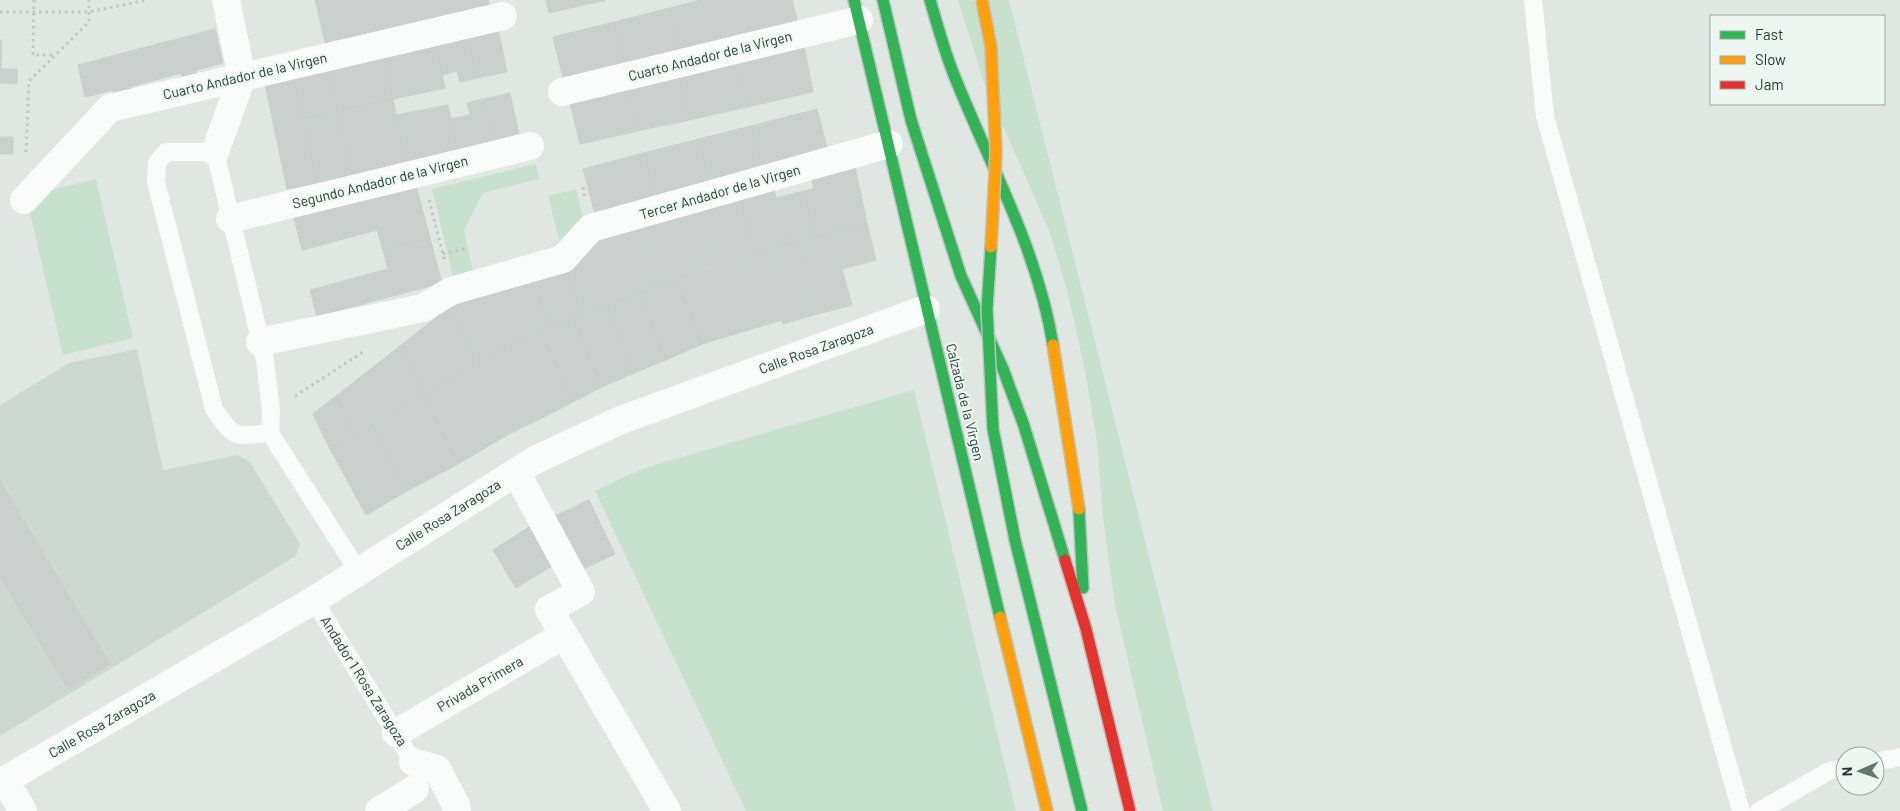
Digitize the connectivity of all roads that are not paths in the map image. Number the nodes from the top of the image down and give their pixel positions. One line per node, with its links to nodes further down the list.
1 (226, 0): 8 (street)
2 (883, 0): 21 (main road)
3 (930, 0): 21 (main road)
4 (982, 0): 35 (main road, Calzada de la Virgen, bridge)
5 (1533, 0): 37 (lane)
6 (857, 10): 9 (street, Cuarto Andador de la Virgen); 10 (main road, Calzada de la Virgen)
7 (502, 16): 8 (street, Cuarto Andador de la Virgen)
8 (242, 77): 12 (street); 13 (street, Cuarto Andador de la Virgen)
9 (562, 92)
10 (889, 144): 15 (main road, Calzada de la Virgen); 16 (street, Tercer Andador de la Virgen)
11 (530, 146): 14 (street, Segundo Andador de la Virgen)
12 (215, 152): 14 (lane); 17 (lane)
13 (24, 200)
14 (230, 219): 16 (lane)
15 (926, 308): 18 (street, Calle Rosa Zaragoza); 34 (main road, Calzada de la Virgen)
16 (260, 342): 17 (lane)
17 (270, 433): 19 (lane)
18 (516, 472): 19 (street, Calle Rosa Zaragoza); 22 (street)
19 (358, 571): 20 (street, Calle Rosa Zaragoza)
20 (314, 600): 23 (lane, Andador 1 Rosa Zaragoza); 28 (street, Calle Rosa Zaragoza)
21 (1086, 629): 36 (main road)
22 (564, 635): 23 (street, Privada Primera); 33 (street)
23 (396, 733): 26 (lane, Andador 1 Rosa Zaragoza)
24 (1900, 757): 25 (lane)
25 (1885, 760)
26 (413, 762): 32 (street)
27 (1835, 770): 38 (lane)
28 (2, 782): 30 (street)
29 (415, 788): 31 (street)
30 (23, 811)
31 (379, 811)
32 (457, 811)
33 (667, 811)
34 (1047, 811)
35 (1082, 811)
36 (1130, 811)
37 (1741, 811)
38 (1759, 811)

